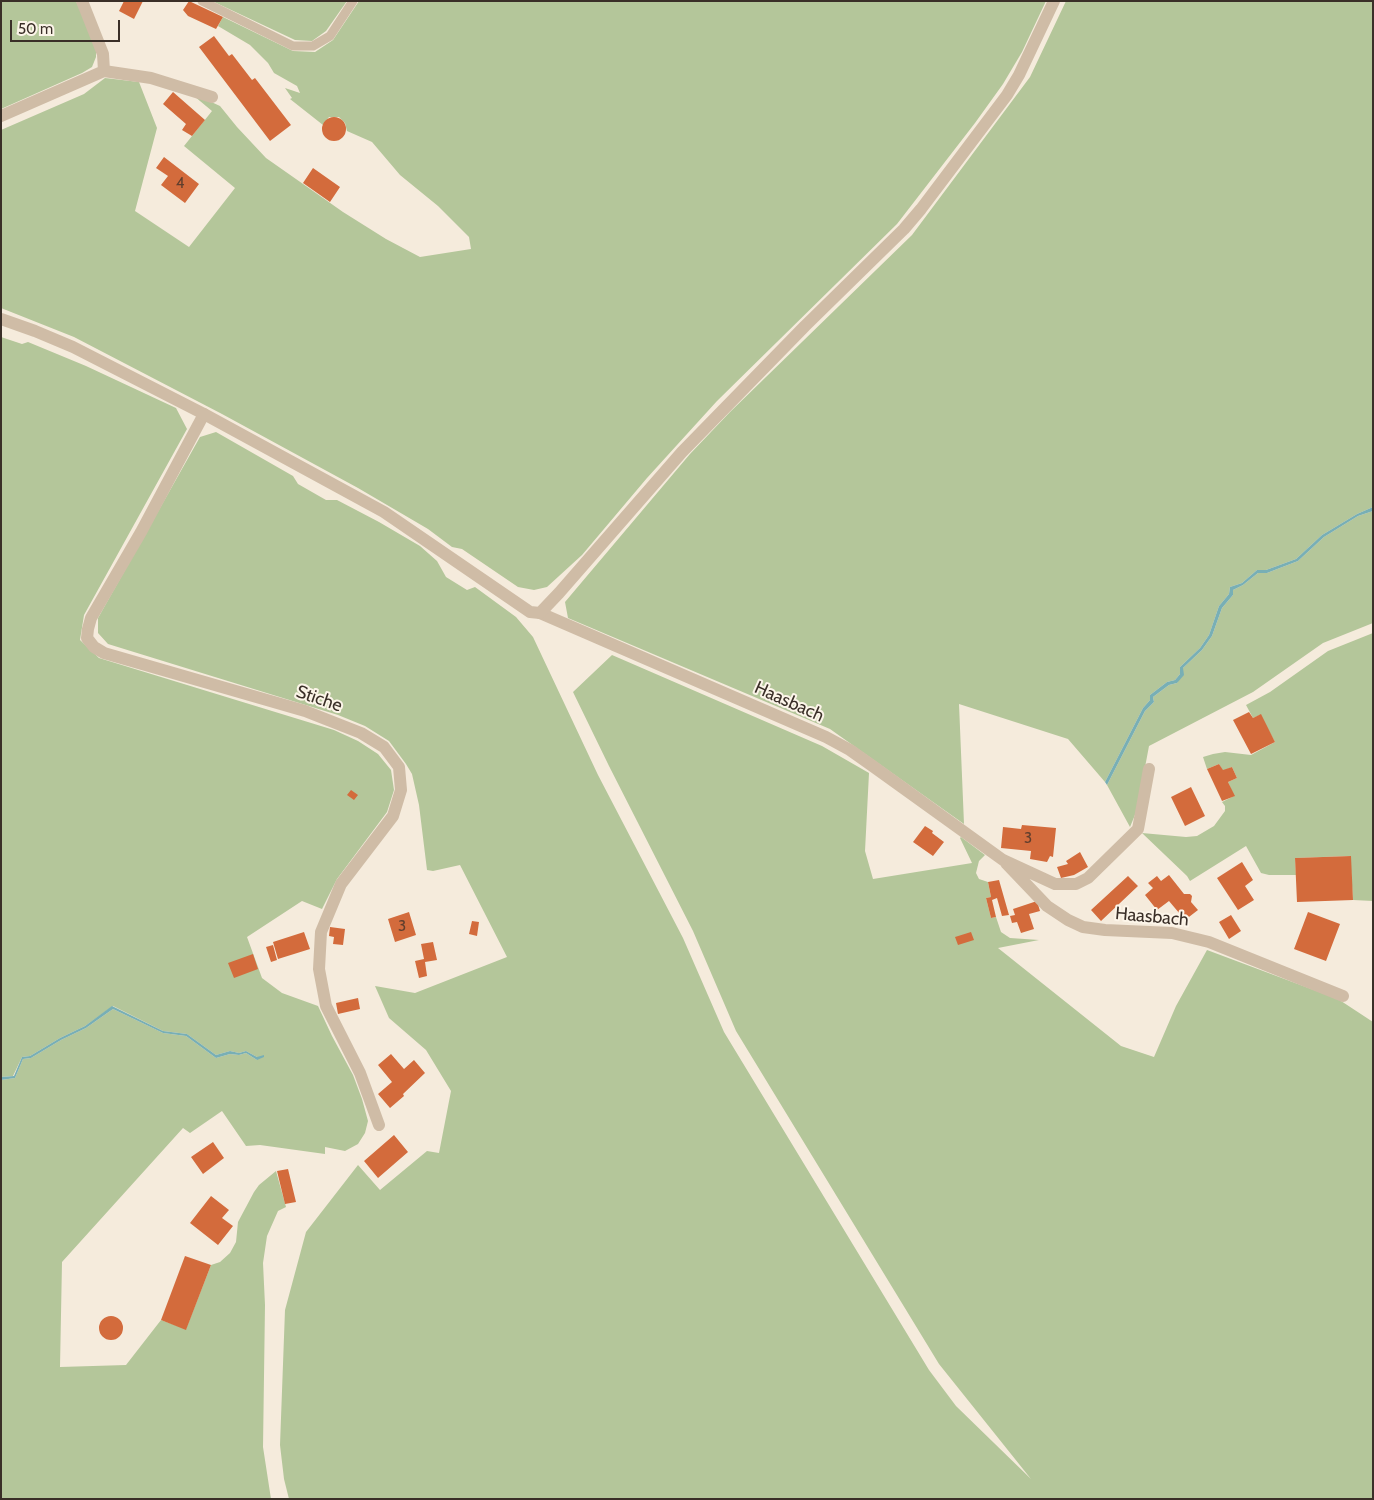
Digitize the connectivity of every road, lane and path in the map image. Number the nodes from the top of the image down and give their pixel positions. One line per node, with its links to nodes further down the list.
1 (82, 1): 5 (street)
2 (202, 1): 3 (lane)
3 (354, 1)
4 (1054, 1): 10 (street)
5 (104, 71): 6 (street); 7 (street)
6 (212, 97)
7 (1, 116)
8 (1, 319): 9 (street, Haasbach)
9 (204, 414): 10 (street, Haasbach); 14 (street, Stiche)
10 (540, 613): 12 (street, Haasbach)
11 (1149, 769): 12 (street, Haasbach)
12 (1003, 860): 13 (street, Haasbach)
13 (1343, 996)
14 (379, 1125)

